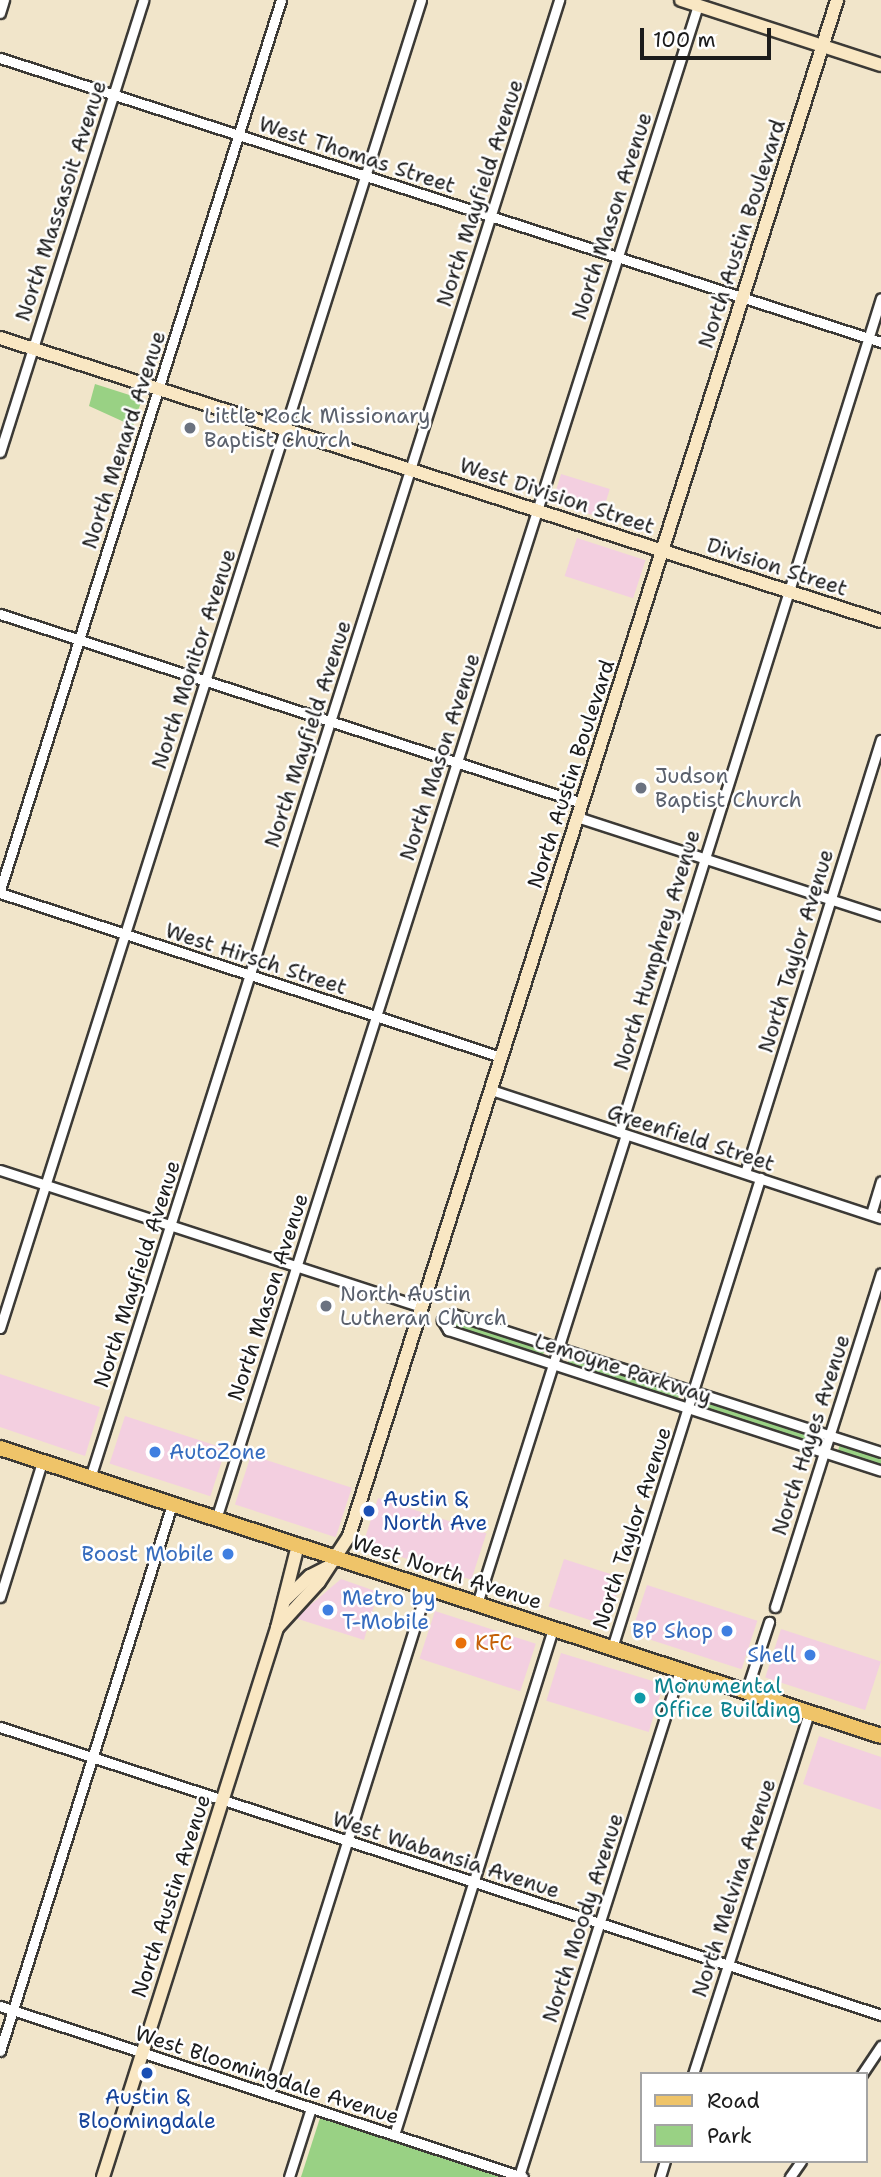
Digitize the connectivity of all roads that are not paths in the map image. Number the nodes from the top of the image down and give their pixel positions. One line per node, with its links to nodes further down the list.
1 (4, 0): 9 (street)
2 (143, 0): 13 (street, North Massasoit Avenue)
3 (281, 0): 14 (street, North Menard Avenue)
4 (421, 0): 15 (street, North Monitor Avenue)
5 (559, 0): 16 (street, North Mayfield Avenue)
6 (681, 0): 8 (street)
7 (837, 0): 10 (street, North Austin Boulevard)
8 (698, 5): 10 (street); 17 (street, North Mason Avenue)
9 (0, 13)
10 (822, 46): 12 (street); 18 (street, North Austin Boulevard)
11 (0, 58): 13 (street, West Thomas Street)
12 (881, 65)
13 (113, 95): 14 (street, West Thomas Street); 23 (street, North Massasoit Avenue)
14 (238, 135): 15 (street, West Thomas Street); 24 (street, North Menard Avenue)
15 (365, 176): 16 (street, West Thomas Street); 25 (street, North Monitor Avenue)
16 (491, 216): 17 (street, West Thomas Street); 27 (street, North Mayfield Avenue)
17 (617, 257): 18 (street, West Thomas Street); 28 (street, North Mason Avenue)
18 (742, 298): 21 (street, West Thomas Street); 29 (street, North Austin Boulevard)
19 (881, 298): 21 (street, North Humphrey Avenue)
20 (0, 338): 23 (street, West Division Street)
21 (868, 338): 22 (street, West Thomas Street); 30 (street, North Humphrey Avenue)
22 (881, 342)
23 (33, 348): 24 (street, West Division Street); 26 (street, North Massasoit Avenue)
24 (159, 389): 25 (street, West Division Street); 33 (street, North Menard Avenue)
25 (285, 429): 27 (street, West Division Street); 34 (street, North Monitor Avenue)
26 (0, 452)
27 (411, 470): 28 (street, West Division Street); 35 (street, North Mayfield Avenue)
28 (537, 510): 29 (street, West Division Street); 37 (street, North Mason Avenue)
29 (662, 550): 30 (street, Division Street); 38 (street, North Austin Boulevard)
30 (787, 591): 32 (street, Division Street); 40 (street, North Humphrey Avenue)
31 (0, 614): 33 (street)
32 (881, 621)
33 (79, 640): 34 (street); 41 (street, North Menard Avenue)
34 (205, 681): 35 (street); 44 (street, North Monitor Avenue)
35 (331, 721): 37 (street); 45 (street, North Mayfield Avenue)
36 (881, 740): 42 (street, North Taylor Avenue)
37 (457, 762): 38 (street); 46 (street, North Mason Avenue)
38 (582, 803): 39 (street, North Austin Boulevard)
39 (577, 817): 40 (street); 47 (street, North Austin Boulevard)
40 (704, 858): 42 (street); 49 (street, North Humphrey Avenue)
41 (0, 891): 44 (street, West Hirsch Street)
42 (830, 899): 43 (street); 51 (street, North Taylor Avenue)
43 (881, 916)
44 (125, 934): 45 (street, West Hirsch Street); 54 (street, North Monitor Avenue)
45 (250, 975): 46 (street, West Hirsch Street); 57 (street, North Mayfield Avenue)
46 (376, 1016): 47 (street, West Hirsch Street); 58 (street, North Mason Avenue)
47 (501, 1057): 48 (street, North Austin Boulevard)
48 (491, 1090): 49 (street, Greenfield Street); 60 (street, North Austin Boulevard)
49 (622, 1133): 51 (street, Greenfield Street); 62 (street, North Humphrey Avenue)
50 (0, 1170): 54 (street)
51 (745, 1173): 52 (street, Greenfield Street)
52 (760, 1178): 55 (street, Greenfield Street); 64 (street, North Taylor Avenue)
53 (881, 1181): 55 (street)
54 (46, 1185): 57 (street); 61 (street, North Monitor Avenue)
55 (871, 1214): 56 (street, Greenfield Street)
56 (881, 1218)
57 (172, 1226): 58 (street); 72 (street, North Mayfield Avenue)
58 (296, 1266): 60 (street); 74 (street, North Mason Avenue)
59 (881, 1273): 66 (street, North Hayes Avenue)
60 (422, 1307): 76 (street, North Austin Boulevard)
61 (0, 1328)
62 (558, 1348): 63 (street, North Humphrey Avenue); 63 (street, Lemoyne Parkway); 64 (street, Lemoyne Parkway)
63 (553, 1364): 65 (street, Lemoyne Parkway); 80 (street, North Humphrey Avenue)
64 (693, 1391): 65 (street, North Taylor Avenue); 66 (street, Lemoyne Parkway)
65 (688, 1409): 68 (street, Lemoyne Parkway); 85 (street, North Taylor Avenue)
66 (829, 1436): 68 (street, North Hayes Avenue); 69 (street, Lemoyne Parkway)
67 (0, 1448): 70 (main road, West North Avenue)
68 (824, 1452): 71 (street, Lemoyne Parkway); 81 (street, North Hayes Avenue)
69 (881, 1452)
70 (42, 1462): 72 (main road, West North Avenue); 78 (street)
71 (881, 1471)
72 (90, 1478): 73 (main road, West North Avenue)
73 (172, 1504): 74 (main road, West North Avenue); 91 (street)
74 (216, 1519): 75 (main road, West North Avenue)
75 (298, 1545): 76 (main road, West North Avenue); 79 (street, North Austin Avenue)
76 (331, 1563): 77 (main road, West North Avenue); 79 (street); 83 (street, North Austin Avenue)
77 (427, 1588): 80 (main road, West North Avenue); 93 (street)
78 (0, 1597)
79 (282, 1603): 83 (street, North Austin Avenue)
80 (477, 1604): 84 (main road, West North Avenue)
81 (775, 1607)
82 (769, 1622): 87 (street)
83 (277, 1628): 92 (street, North Austin Avenue)
84 (553, 1629): 85 (main road, West North Avenue); 94 (street)
85 (612, 1648): 86 (main road, West North Avenue)
86 (680, 1670): 87 (main road, West North Avenue); 95 (street, North Moody Avenue)
87 (746, 1692): 88 (main road, West North Avenue)
88 (808, 1712): 90 (main road, West North Avenue); 96 (street, North Melvina Avenue)
89 (0, 1727): 91 (street, West Wabansia Avenue)
90 (881, 1736)
91 (92, 1758): 92 (street, West Wabansia Avenue); 98 (street)
92 (222, 1800): 93 (street, West Wabansia Avenue); 102 (street, North Austin Avenue)
93 (347, 1841): 94 (street, West Wabansia Avenue); 105 (street)
94 (474, 1882): 95 (street, West Wabansia Avenue); 107 (street)
95 (600, 1923): 96 (street, West Wabansia Avenue); 108 (street, North Moody Avenue)
96 (728, 1965): 99 (street, West Wabansia Avenue); 103 (street, North Melvina Avenue)
97 (0, 2006): 98 (street, West Bloomingdale Avenue)
98 (13, 2010): 101 (street); 102 (street, West Bloomingdale Avenue)
99 (881, 2015)
100 (881, 2046): 104 (street)
101 (0, 2051)
102 (142, 2053): 105 (street, West Bloomingdale Avenue); 109 (street, North Austin Avenue)
103 (694, 2072)
104 (863, 2072)
105 (268, 2094): 106 (street, West Bloomingdale Avenue)
106 (311, 2108): 107 (street, West Bloomingdale Avenue); 110 (street)
107 (394, 2135): 108 (street, West Bloomingdale Avenue)
108 (521, 2176)
109 (103, 2177)
110 (289, 2177)

